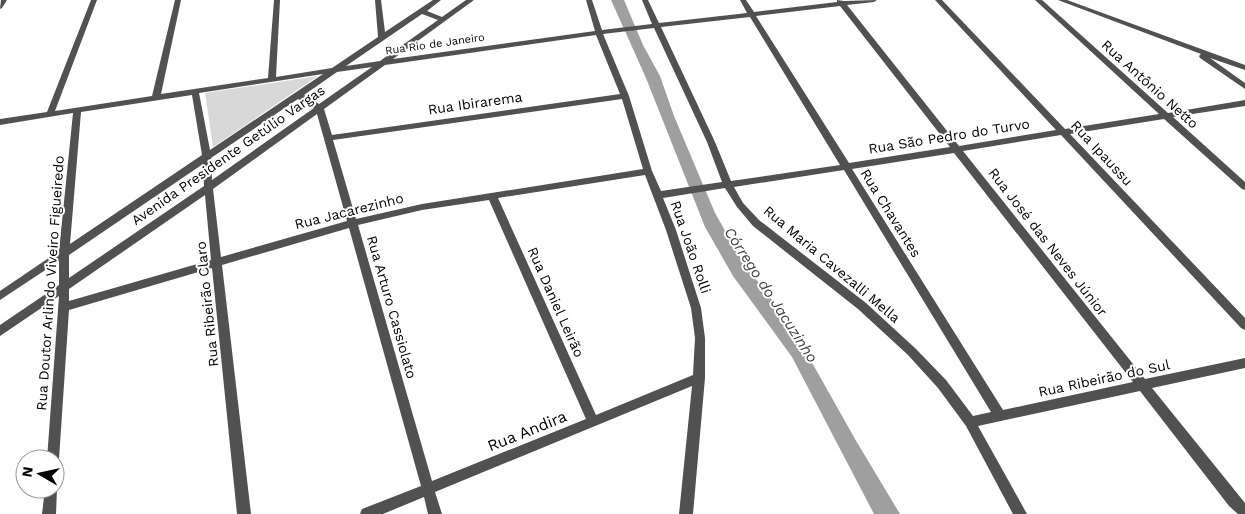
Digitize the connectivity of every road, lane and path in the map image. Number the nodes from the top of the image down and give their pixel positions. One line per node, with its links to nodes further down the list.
1 (4, 0): 16 (street)
2 (94, 0): 36 (street)
3 (178, 0): 32 (street)
4 (277, 0): 27 (street)
5 (378, 0): 22 (street)
6 (438, 0): 17 (street, Avenida Presidente Getúlio Vargas)
7 (471, 0): 19 (street, Avenida Presidente Getúlio Vargas)
8 (589, 0): 21 (street, Rua João Rolli)
9 (645, 0): 20 (street, Rua Maria Cavezalli Mella)
10 (743, 0): 18 (street, Rua Chavantes)
11 (874, 0): 15 (street, Rua Rio de Janeiro)
12 (938, 0): 39 (street, Rua Ipaussu)
13 (1038, 0): 37 (street, Rua Antônio Netto)
14 (1061, 0): 23 (street)
15 (841, 2): 18 (street, Rua Rio de Janeiro); 41 (street, Rua José das Neves Júnior)
16 (0, 7)
17 (421, 11): 19 (street); 22 (street, Avenida Presidente Getúlio Vargas)
18 (752, 16): 20 (street, Rua Rio de Janeiro); 43 (street, Rua Chavantes)
19 (443, 20): 24 (street, Avenida Presidente Getúlio Vargas)
20 (658, 27): 21 (street, Rua Rio de Janeiro); 45 (street, Rua Maria Cavezalli Mella)
21 (599, 33): 24 (street, Rua Rio de Janeiro); 31 (street, Rua João Rolli)
22 (382, 37): 26 (street, Avenida Presidente Getúlio Vargas)
23 (1194, 50): 25 (street); 28 (street)
24 (382, 63): 26 (street, Rua Rio de Janeiro); 34 (street, Avenida Presidente Getúlio Vargas)
25 (1245, 68)
26 (334, 70): 27 (street, Rua Rio de Janeiro); 30 (street, Avenida Presidente Getúlio Vargas)
27 (272, 79): 29 (street, Rua Rio de Janeiro)
28 (1245, 87)
29 (196, 91): 32 (street, Rua Rio de Janeiro); 42 (street, Rua Ribeirão Claro)
30 (298, 95): 34 (street); 42 (street, Avenida Presidente Getúlio Vargas)
31 (625, 96): 40 (street, Rua Ibirarema); 44 (street, Rua João Rolli)
32 (156, 97): 35 (street, Rua Rio de Janeiro)
33 (1245, 103): 37 (street, Rua São Pedro do Turvo)
34 (320, 108): 40 (street, Rua Arturo Cassiolato); 46 (street, Avenida Presidente Getúlio Vargas)
35 (77, 110): 36 (street, Rua Rio de Janeiro); 51 (street, Rua Doutor Arlindo Viveiro Figueiredo)
36 (50, 114): 38 (street, Rua Rio de Janeiro)
37 (1164, 116): 39 (street, Rua São Pedro do Turvo); 47 (street, Rua Antônio Netto)
38 (0, 122)
39 (1064, 131): 41 (street, Rua São Pedro do Turvo); 56 (street, Rua Ipaussu)
40 (328, 138): 50 (street, Rua Arturo Cassiolato)
41 (957, 149): 43 (street, Rua São Pedro do Turvo); 60 (street, Rua José das Neves Júnior)
42 (207, 156): 46 (street, Rua Ribeirão Claro); 51 (street, Avenida Presidente Getúlio Vargas)
43 (846, 167): 45 (street, Rua São Pedro do Turvo); 61 (street, Rua Chavantes)
44 (648, 171): 48 (street, Rua João Rolli); 49 (street, Rua Jacarezinho)
45 (728, 185): 48 (street, Rua São Pedro do Turvo); 63 (street, Rua Maria Cavezalli Mella)
46 (209, 187): 52 (street, Rua Ribeirão Claro); 53 (street, Avenida Presidente Getúlio Vargas)
47 (1245, 187)
48 (658, 195): 59 (street, Rua João Rolli)
49 (492, 196): 50 (street, Rua Jacarezinho); 62 (street, Rua Daniel Leirão)
50 (352, 223): 52 (street, Rua Jacarezinho); 65 (street, Rua Arturo Cassiolato)
51 (64, 253): 53 (street, Rua Doutor Arlindo Viveiro Figueiredo); 54 (street, Avenida Presidente Getúlio Vargas)
52 (216, 262): 55 (street, Rua Jacarezinho); 70 (street, Rua Ribeirão Claro)
53 (64, 286): 55 (street, Rua Doutor Arlindo Viveiro Figueiredo); 57 (street, Avenida Presidente Getúlio Vargas)
54 (0, 296)
55 (64, 307): 64 (street, Rua Doutor Arlindo Viveiro Figueiredo)
56 (1245, 325)
57 (0, 331)
58 (1245, 363): 60 (street, Rua Ribeirão do Sul)
59 (699, 378): 62 (street, Rua Andira); 73 (street, Rua João Rolli)
60 (1143, 386): 61 (street, Rua Ribeirão do Sul); 68 (street, Rua José das Neves Júnior)
61 (1000, 416): 63 (street, Rua Ribeirão do Sul)
62 (594, 421): 65 (street, Rua Andira)
63 (970, 422): 67 (street, Rua Maria Cavezalli Mella)
64 (54, 449)
65 (428, 489): 71 (street, Rua Andira); 72 (street, Rua Arturo Cassiolato)
66 (50, 499): 69 (street)
67 (1019, 510)
68 (1245, 512)
69 (49, 514)
70 (244, 514)
71 (366, 514)
72 (435, 514)
73 (686, 514)

